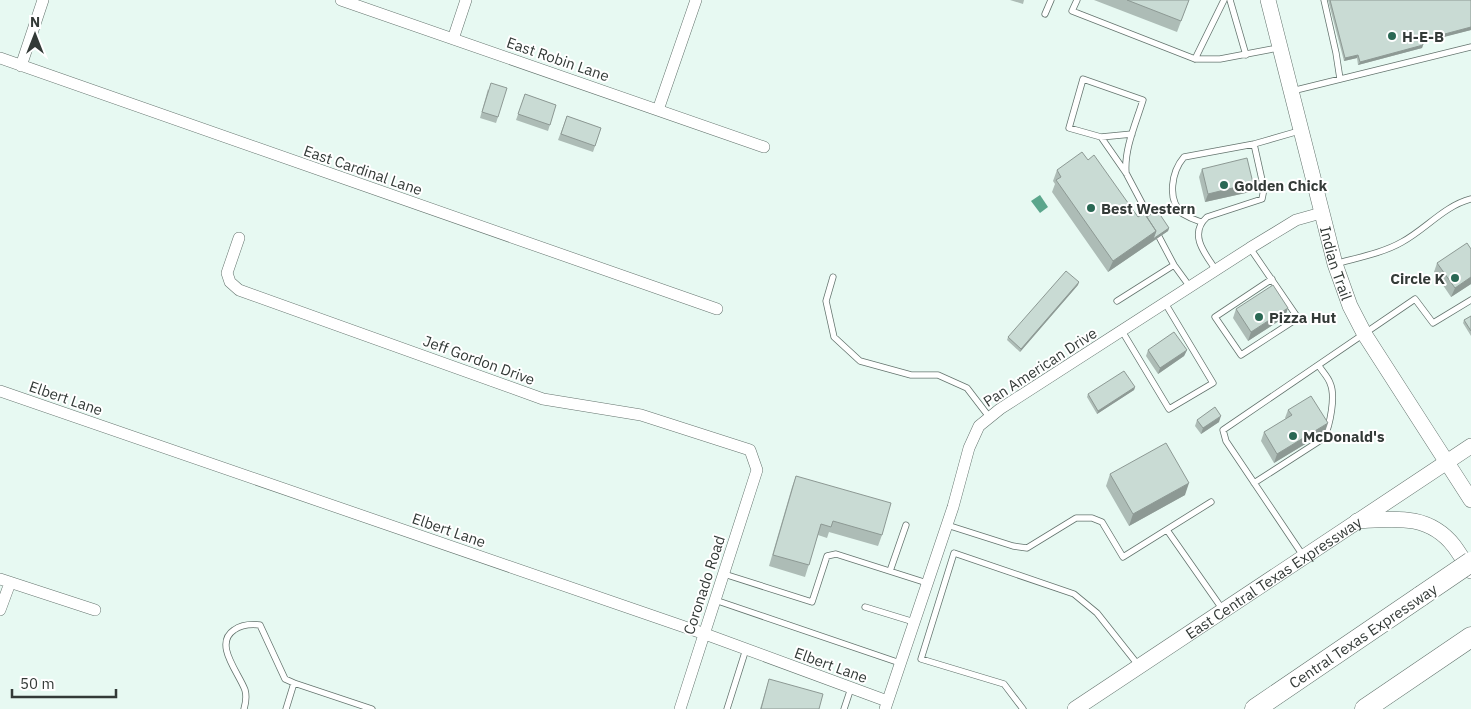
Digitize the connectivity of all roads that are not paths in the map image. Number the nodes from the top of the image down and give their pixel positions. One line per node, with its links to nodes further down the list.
1 (43, 0): 18 (street)
2 (341, 0): 12 (street, East Robin Lane)
3 (466, 0): 12 (street)
4 (696, 0): 21 (street)
5 (1051, 0): 11 (lane)
6 (1076, 0): 17 (lane)
7 (1224, 0): 17 (lane)
8 (1230, 0): 15 (lane)
9 (1268, 0): 13 (main road, Indian Trail)
10 (1324, 0): 19 (lane)
11 (1045, 14)
12 (453, 39): 21 (street, East Robin Lane)
13 (1280, 47): 15 (lane); 20 (main road, Indian Trail)
14 (1471, 47): 19 (lane)
15 (1246, 55): 17 (lane)
16 (0, 58): 18 (street, East Cardinal Lane)
17 (1195, 59)
18 (21, 66): 42 (street, East Cardinal Lane)
19 (1340, 79): 20 (lane)
20 (1292, 91): 22 (main road, Indian Trail)
21 (658, 110): 26 (street, East Robin Lane)
22 (1301, 131): 25 (lane); 29 (main road, Indian Trail)
23 (1132, 134): 24 (lane); 24 (lane); 27 (lane)
24 (1100, 137): 27 (lane)
25 (1254, 144): 30 (lane); 30 (lane)
26 (764, 147)
27 (1126, 174): 34 (lane)
28 (1471, 199): 33 (lane)
29 (1321, 213): 32 (street, Pan American Drive); 33 (main road, Indian Trail)
30 (1201, 222): 35 (lane)
31 (239, 238): 50 (street, Jeff Gordon Drive)
32 (1250, 248): 35 (street, Pan American Drive); 37 (lane)
33 (1335, 264): 44 (main road, Indian Trail)
34 (1174, 265): 38 (lane); 40 (lane)
35 (1216, 270): 38 (street, Pan American Drive)
36 (833, 277): 47 (lane)
37 (1272, 279): 37 (lane)
38 (1190, 288): 41 (street, Pan American Drive)
39 (1471, 300): 44 (lane)
40 (1117, 301)
41 (1165, 303): 43 (street, Pan American Drive); 43 (lane)
42 (716, 309)
43 (1122, 331): 47 (street, Pan American Drive)
44 (1364, 335): 45 (lane); 49 (main road, Indian Trail)
45 (1319, 366): 51 (lane); 51 (lane)
46 (0, 391): 71 (street, Elbert Lane)
47 (990, 418): 56 (street, Pan American Drive)
48 (1471, 446): 49 (main road, East Central Texas Expressway)
49 (1446, 463): 52 (main road, Indian Trail); 54 (main road, East Central Texas Expressway)
50 (757, 470): 62 (street, Coronado Road)
51 (1254, 483): 58 (lane)
52 (1471, 500)
53 (1211, 502): 57 (lane)
54 (1358, 521): 58 (main road, East Central Texas Expressway); 61 (main road)
55 (906, 525): 60 (lane)
56 (947, 525): 57 (lane); 64 (street, Pan American Drive)
57 (1167, 530): 69 (lane)
58 (1304, 557): 69 (main road, East Central Texas Expressway)
59 (1471, 562): 87 (highway, Central Texas Expressway, bridge)
60 (890, 571): 62 (lane); 64 (lane)
61 (1471, 572)
62 (724, 574): 65 (street, Coronado Road)
63 (5, 581): 67 (street); 68 (street)
64 (927, 583): 70 (street, Pan American Drive)
65 (715, 600): 71 (street, Coronado Road); 74 (lane)
66 (865, 608): 70 (lane)
67 (0, 610)
68 (95, 610)
69 (1224, 610): 75 (main road, East Central Texas Expressway)
70 (914, 622): 74 (street, Pan American Drive)
71 (704, 634): 73 (street, Elbert Lane); 82 (street, Coronado Road)
72 (1471, 637): 88 (highway)
73 (746, 649): 77 (street, Elbert Lane); 83 (lane)
74 (900, 663): 78 (street, Pan American Drive)
75 (1139, 666): 85 (lane); 86 (main road, East Central Texas Expressway)
76 (294, 683): 79 (lane); 80 (lane); 81 (lane)
77 (851, 688): 78 (street, Elbert Lane); 84 (lane)
78 (886, 705)
79 (244, 709)
80 (286, 709)
81 (372, 709)
82 (680, 709)
83 (727, 709)
84 (844, 709)
85 (1023, 709)
86 (1075, 709)
87 (1255, 709)
88 (1365, 709)

